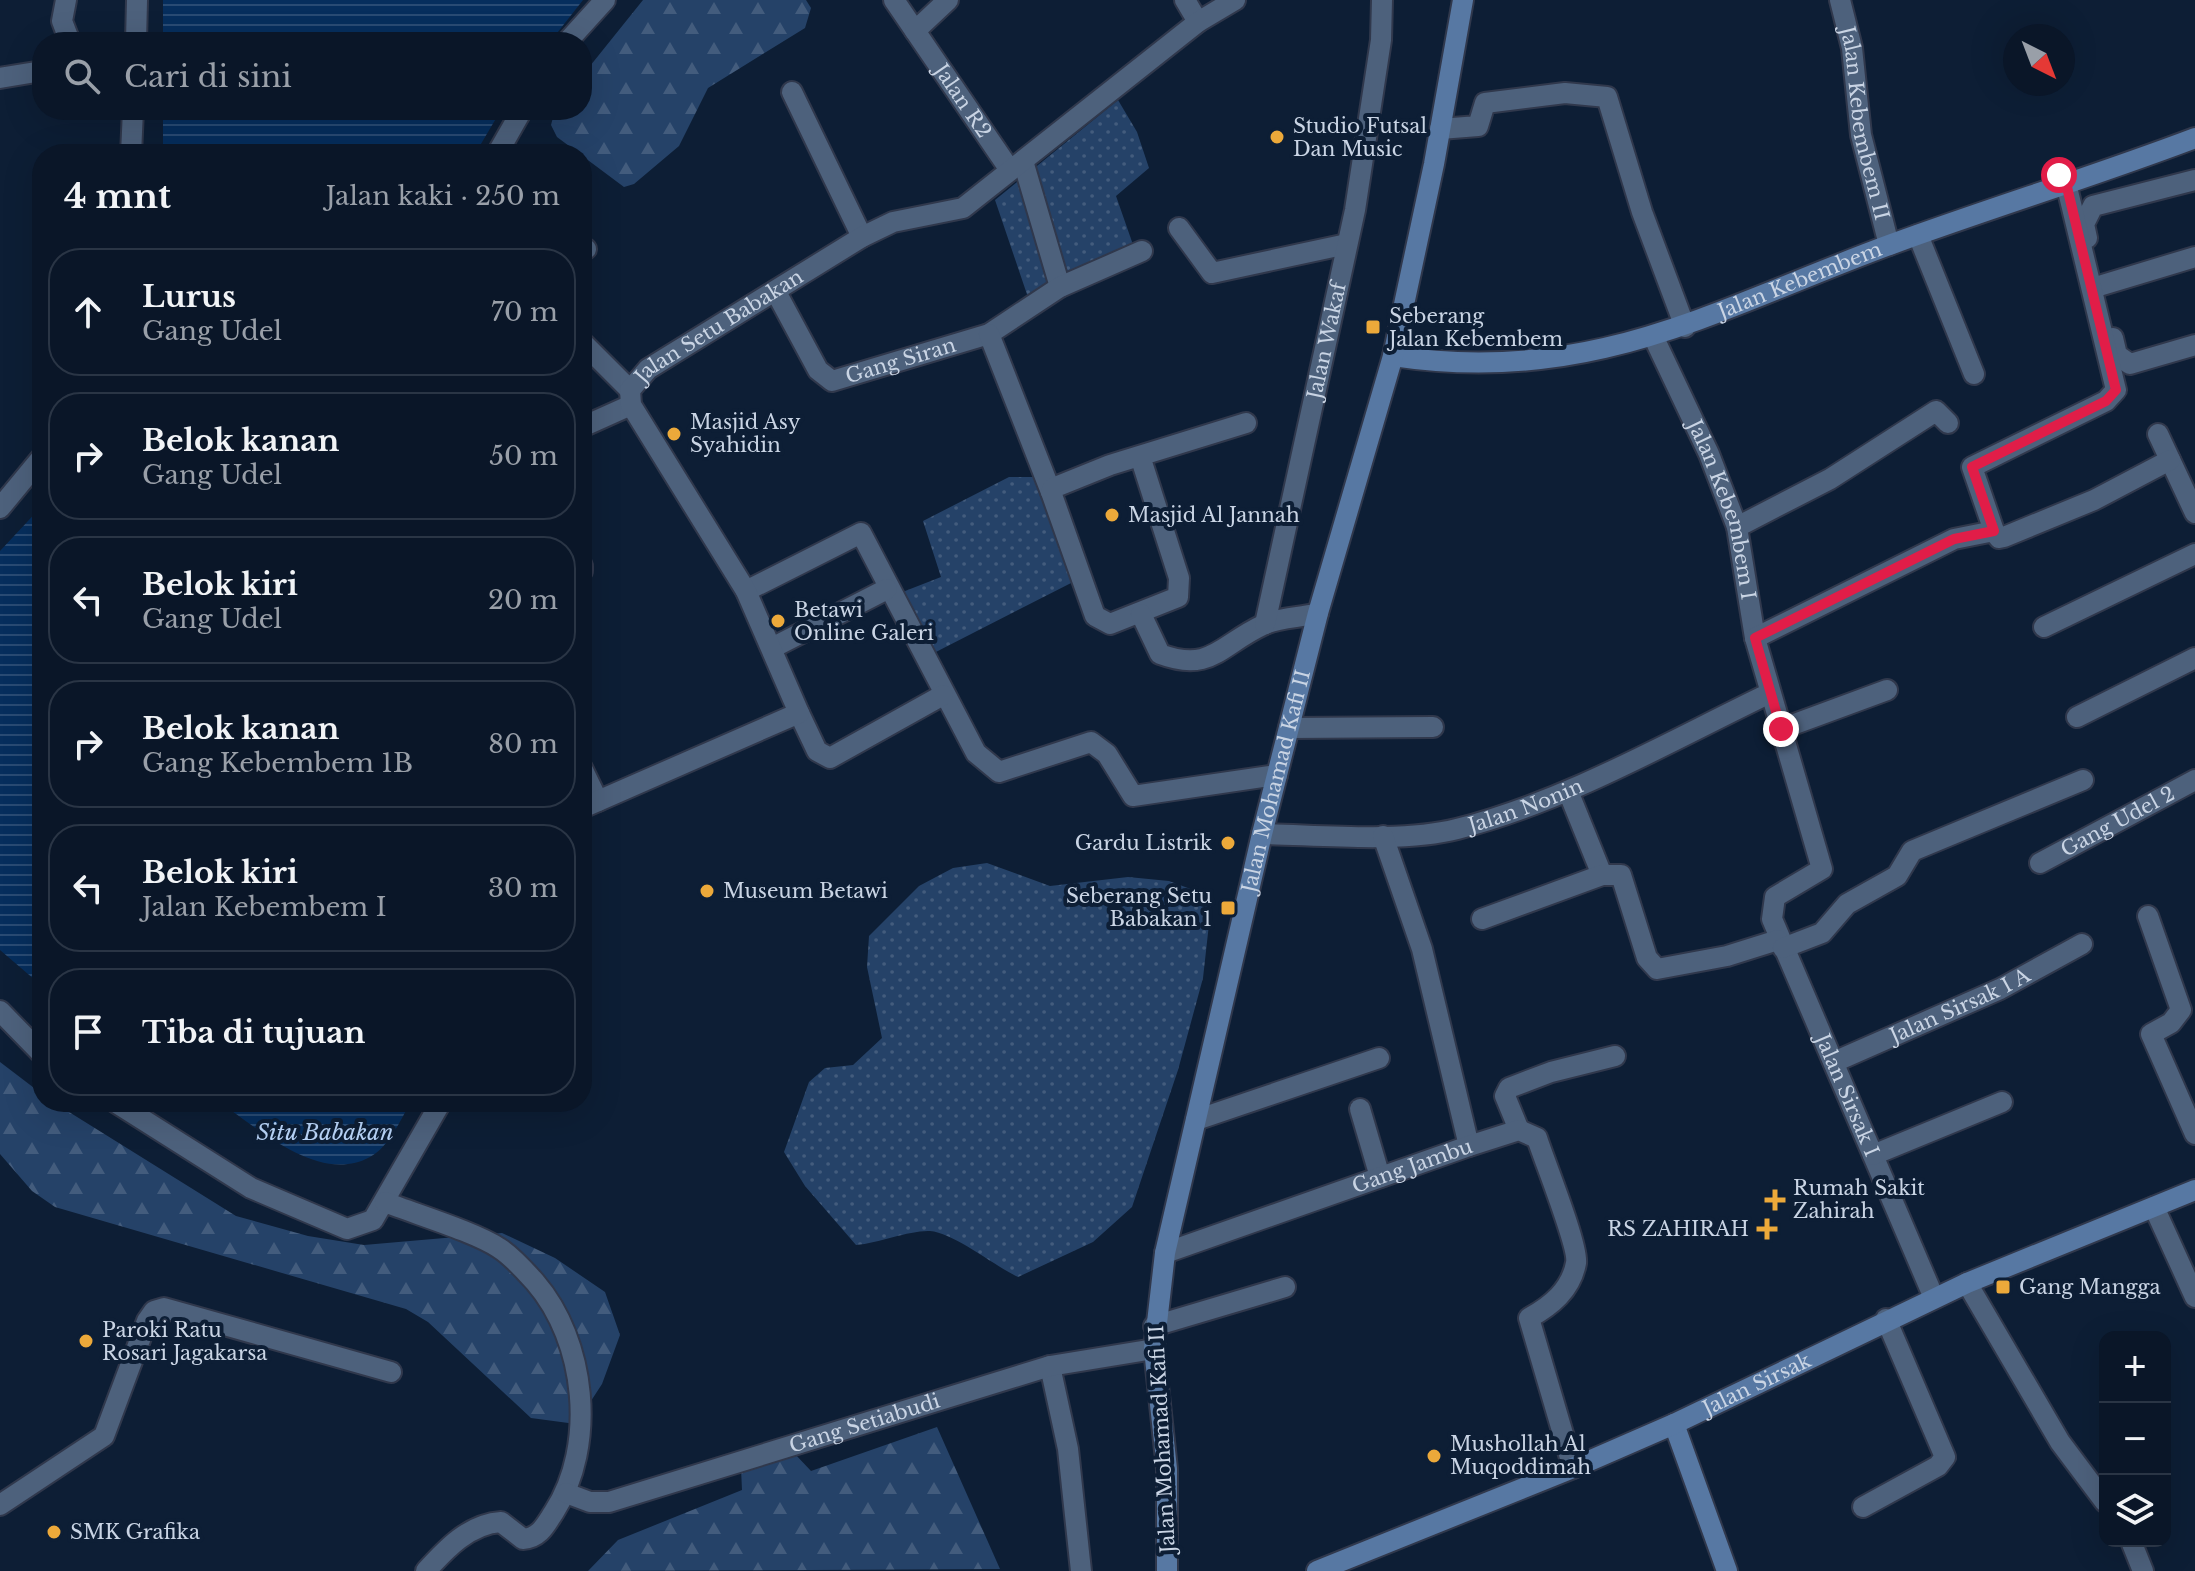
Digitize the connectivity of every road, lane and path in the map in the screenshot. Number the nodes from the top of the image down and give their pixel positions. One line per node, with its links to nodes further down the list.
1 (66, 0): 13 (street)
2 (137, 0): 14 (street)
3 (605, 0): 15 (street)
4 (894, 0): 12 (street, Jalan R2)
5 (948, 0): 12 (street)
6 (1185, 0): 11 (street)
7 (1235, 0): 11 (street, Jalan Setu Babakan)
8 (1382, 0): 31 (street, Jalan Wakaf)
9 (1463, 0): 21 (street, Jalan Mohamad Kafi II)
10 (1840, 0): 32 (street, Jalan Kebembem II)
11 (1198, 22): 25 (street, Jalan Setu Babakan)
12 (915, 31): 25 (street, Jalan R2)
13 (66, 32)
14 (136, 32)
15 (576, 32)
16 (32, 73): 17 (street)
17 (0, 78)
18 (792, 92): 30 (street)
19 (133, 120): 22 (street)
20 (516, 120): 23 (street)
21 (1440, 129): 38 (street); 43 (street, Jalan Mohamad Kafi II)
22 (131, 144)
23 (503, 144)
24 (2193, 145): 27 (street, Jalan Kebembem)
25 (1016, 166): 30 (street, Jalan Setu Babakan); 36 (street)
26 (2195, 180): 35 (street)
27 (2061, 181): 29 (street, Jalan Kebembem); 57 (street)
28 (1179, 228): 31 (street)
29 (1918, 235): 32 (street, Jalan Kebembem); 44 (street)
30 (862, 237): 37 (street, Jalan Setu Babakan)
31 (1347, 244): 63 (street, Jalan Wakaf)
32 (1889, 245): 38 (street, Jalan Kebembem)
33 (1142, 251): 36 (street, Gang Siran)
34 (2195, 257): 35 (street)
35 (2099, 286): 41 (street)
36 (1060, 287): 39 (street, Gang Siran)
37 (776, 292): 39 (street, Gang Siran); 45 (street, Jalan Setu Babakan)
38 (1685, 327): 40 (street, Jalan Kebembem)
39 (989, 334): 53 (street)
40 (1654, 338): 43 (street, Jalan Kebembem); 56 (street, Jalan Kebembem I)
41 (2195, 345)
42 (592, 353): 45 (street)
43 (1393, 356): 62 (street, Jalan Mohamad Kafi II)
44 (1974, 374)
45 (630, 397): 46 (street); 60 (street, Jalan Setu Babakan)
46 (592, 421)
47 (1246, 423): 50 (street)
48 (1948, 423): 56 (street)
49 (2158, 434): 51 (street)
50 (1140, 456): 53 (street); 61 (street)
51 (2170, 460): 54 (street); 57 (street)
52 (32, 469): 55 (street)
53 (1051, 492): 61 (street)
54 (2192, 501)
55 (0, 508)
56 (1737, 527): 65 (street, Jalan Kebembem I)
57 (1994, 531): 65 (street)
58 (2195, 554): 64 (street)
59 (887, 589): 60 (street); 66 (street); 70 (street)
60 (746, 591): 66 (street, Jalan Setu Babakan)
61 (1141, 614): 63 (street)
62 (1313, 614): 63 (street); 74 (street, Jalan Mohamad Kafi II)
63 (1270, 623)
64 (2044, 627)
65 (1755, 638): 69 (street, Jalan Kebembem I)
66 (772, 648): 71 (street, Jalan Setu Babakan)
67 (2195, 658): 72 (street)
68 (1887, 690): 75 (street)
69 (1770, 693): 75 (street, Jalan Kebembem I); 79 (street, Jalan Nonin)
70 (943, 695): 71 (street, Jalan Setu Babakan); 76 (street)
71 (799, 713): 80 (street)
72 (2077, 717)
73 (1433, 727): 74 (street)
74 (1289, 728): 76 (street, Jalan Mohamad Kafi II)
75 (1781, 729): 87 (street, Jalan Kebembem I)
76 (1268, 776): 81 (street, Jalan Mohamad Kafi II)
77 (2083, 780): 87 (street)
78 (2195, 780): 83 (street, Gang Udel 2)
79 (1568, 791): 82 (street, Jalan Nonin); 84 (street)
80 (592, 803)
81 (1262, 834): 82 (street, Jalan Nonin); 98 (street, Jalan Mohamad Kafi II)
82 (1383, 836): 101 (street)
83 (2040, 863)
84 (1602, 875): 86 (street); 87 (street)
85 (2148, 916): 100 (street)
86 (1482, 919)
87 (1780, 944): 93 (street, Jalan Sirsak I)
88 (2082, 944): 93 (street, Jalan Sirsak I A)
89 (0, 1011): 90 (street)
90 (32, 1044)
91 (1615, 1056): 99 (street)
92 (1379, 1058): 98 (street)
93 (1834, 1062): 102 (street, Jalan Sirsak I)
94 (2002, 1102): 102 (street)
95 (1360, 1109): 103 (street)
96 (131, 1112): 105 (street)
97 (435, 1112): 105 (street)
98 (1196, 1120): 107 (street, Jalan Mohamad Kafi II)
99 (1519, 1130): 101 (street, Gang Jambu); 118 (street)
100 (2195, 1134)
101 (1469, 1146): 103 (street, Gang Jambu)
102 (1873, 1155): 111 (street, Jalan Sirsak I)
103 (1380, 1177): 107 (street, Gang Jambu)
104 (2195, 1190): 106 (street, Jalan Sirsak)
105 (385, 1202): 120 (street)
106 (2154, 1207): 108 (street, Jalan Sirsak); 110 (street)
107 (1165, 1253): 113 (street, Jalan Mohamad Kafi II)
108 (1967, 1283): 111 (street, Jalan Sirsak); 119 (street)
109 (1285, 1287): 113 (street)
110 (2195, 1297)
111 (1934, 1298): 112 (street, Jalan Sirsak)
112 (1886, 1319): 117 (street, Jalan Sirsak); 122 (street)
113 (1154, 1326): 114 (street, Jalan Mohamad Kafi II)
114 (1154, 1349): 115 (street, Gang Setiabudi); 127 (street, Jalan Mohamad Kafi II)
115 (1050, 1366): 120 (street, Gang Setiabudi); 126 (street)
116 (391, 1372): 121 (street)
117 (1674, 1424): 118 (street, Jalan Sirsak); 129 (street)
118 (1573, 1468): 124 (street, Jalan Sirsak)
119 (2099, 1494)
120 (572, 1495): 125 (street)
121 (0, 1505)
122 (1863, 1507)
123 (2133, 1547): 130 (street)
124 (1359, 1563): 128 (street, Jalan Sirsak)
125 (426, 1571)
126 (1081, 1571)
127 (1167, 1571)
128 (1317, 1571)
129 (1727, 1571)
130 (2143, 1571)

